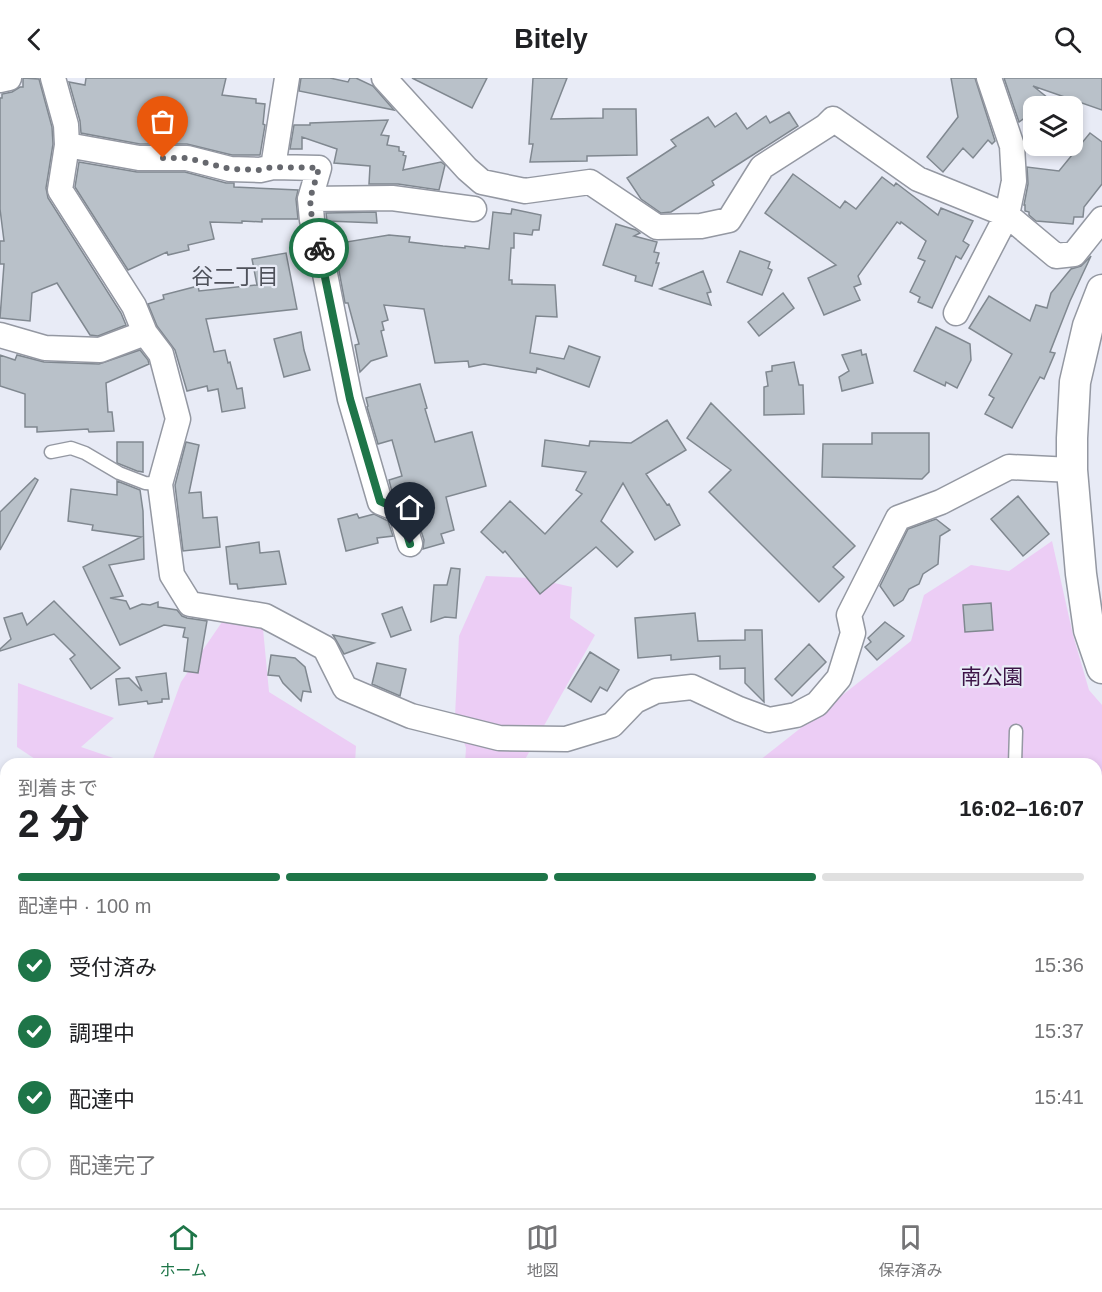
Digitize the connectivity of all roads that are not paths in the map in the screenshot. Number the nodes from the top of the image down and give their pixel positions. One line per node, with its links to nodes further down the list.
1 (9, 78): 6 (street)
2 (53, 78): 7 (street)
3 (287, 78): 8 (street)
4 (384, 78): 11 (street)
5 (989, 78): 11 (street)
6 (0, 80)
7 (67, 145): 8 (street); 15 (street)
8 (273, 167): 9 (street)
9 (310, 199): 10 (street); 20 (street)
10 (474, 209)
11 (1007, 215): 12 (street); 14 (street)
12 (1102, 219)
13 (1102, 291): 18 (street)
14 (956, 313)
15 (146, 333): 16 (street); 19 (street)
16 (0, 335)
17 (51, 452): 19 (lane)
18 (1072, 470): 19 (street); 21 (street)
19 (159, 484)
20 (410, 544)
21 (1102, 668)
22 (1016, 731): 23 (lane)
23 (1016, 758)

